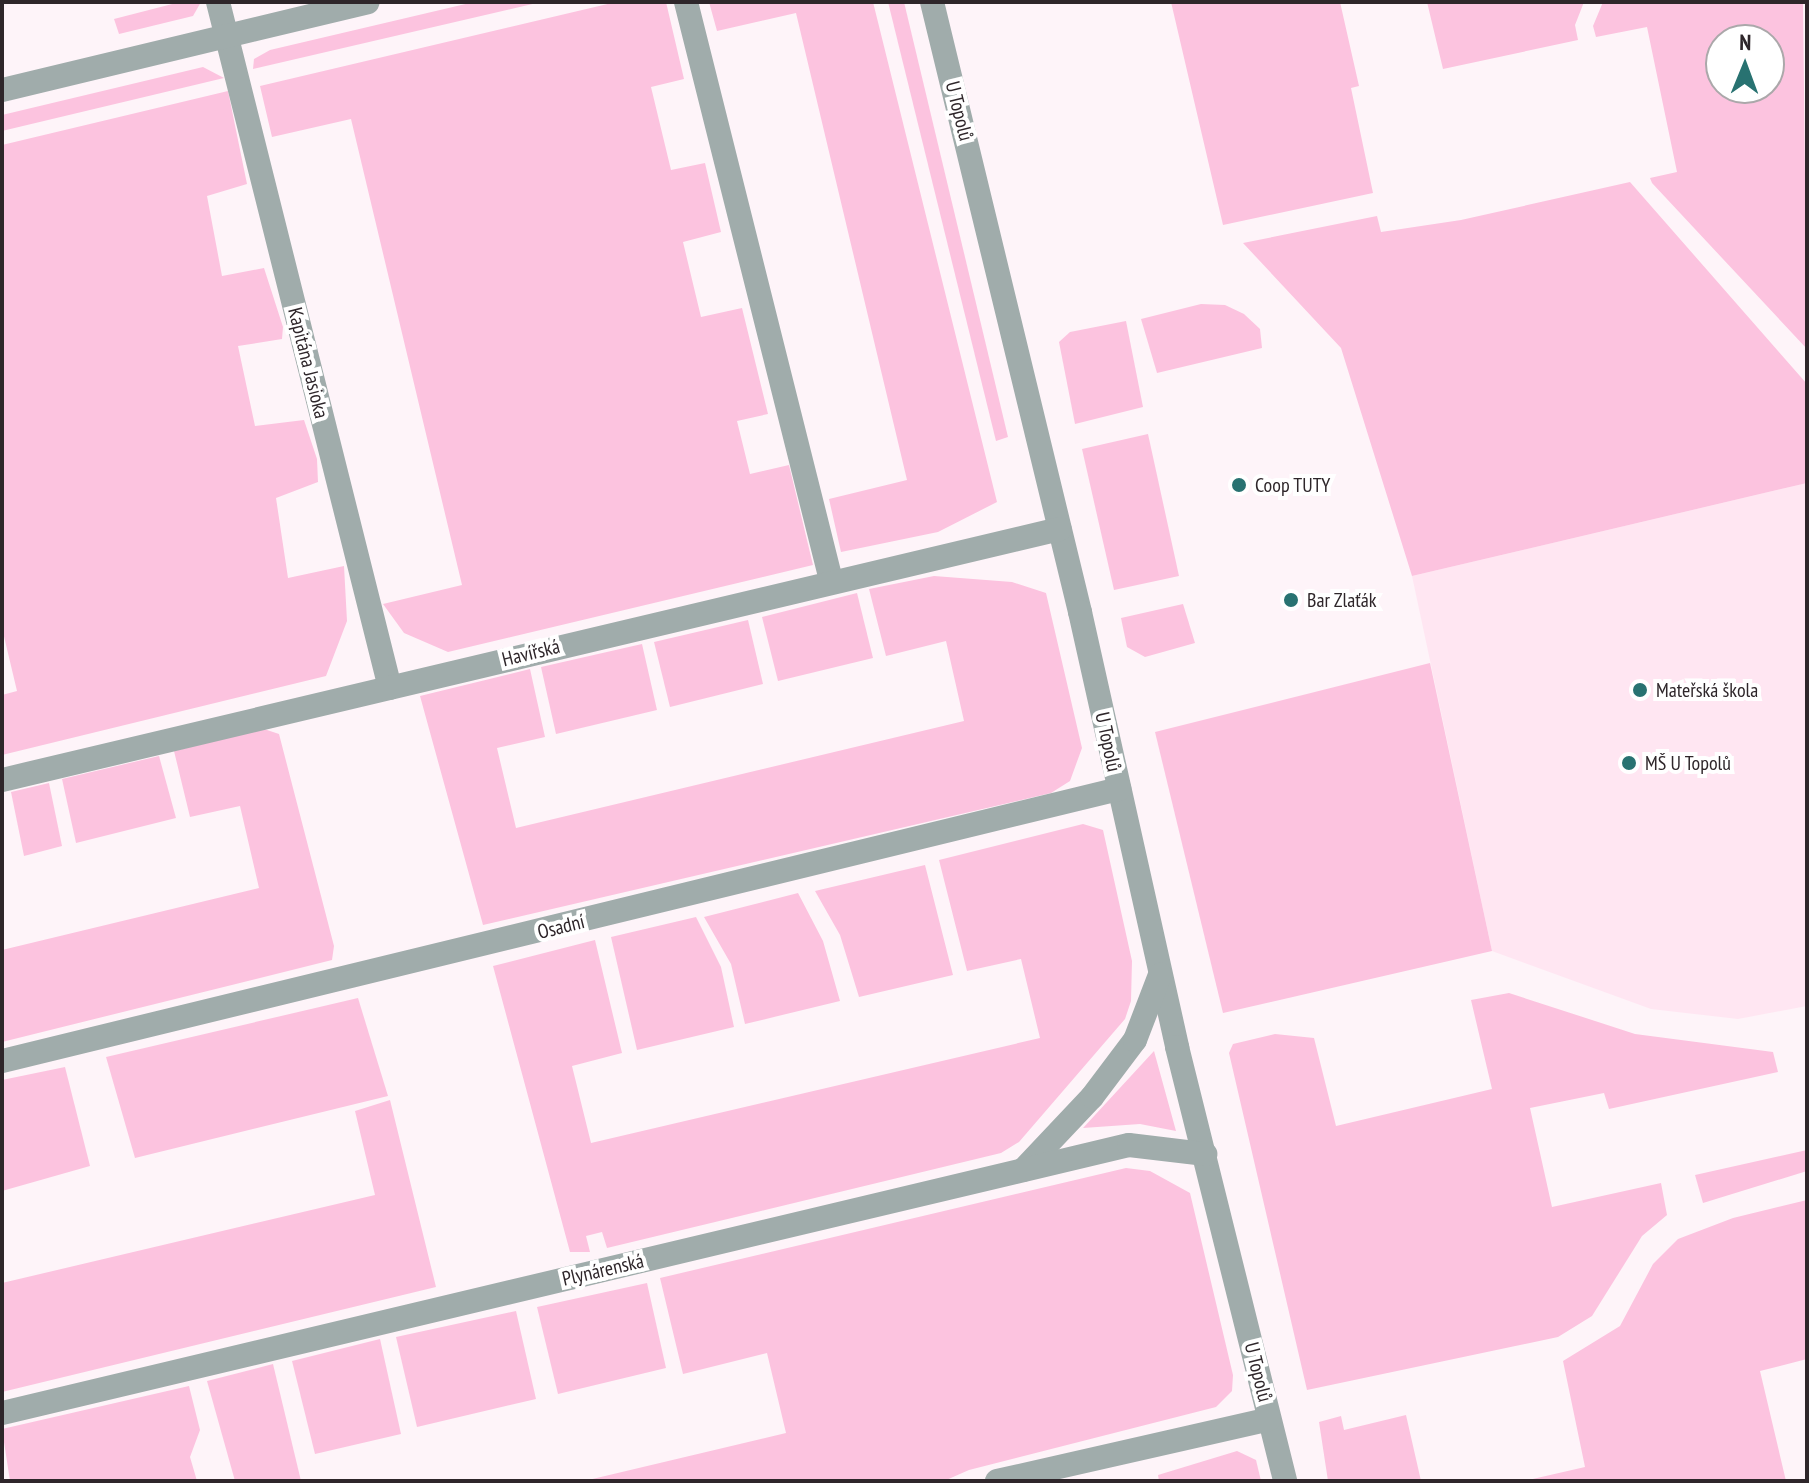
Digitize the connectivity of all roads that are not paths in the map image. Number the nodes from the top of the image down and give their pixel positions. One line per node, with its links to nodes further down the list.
1 (218, 2): 5 (street, Kapitána Jasioka)
2 (368, 2): 5 (street)
3 (686, 2): 8 (street)
4 (932, 2): 7 (street, U Topolů)
5 (227, 37): 6 (street); 9 (street, Kapitána Jasioka)
6 (2, 90)
7 (1060, 529): 8 (street, Havířská); 11 (street, U Topolů)
8 (831, 580): 9 (street, Havířská)
9 (390, 688): 10 (street, Havířská)
10 (2, 780)
11 (1119, 789): 12 (street, U Topolů); 13 (street, Osadní)
12 (1160, 975): 14 (street, U Topolů); 15 (street)
13 (2, 1061)
14 (1205, 1154): 15 (street, Plynárenská); 17 (street, U Topolů)
15 (1023, 1170): 16 (street, Plynárenská)
16 (2, 1413)
17 (1269, 1419): 18 (street); 19 (street, U Topolů)
18 (997, 1481)
19 (1285, 1481)

